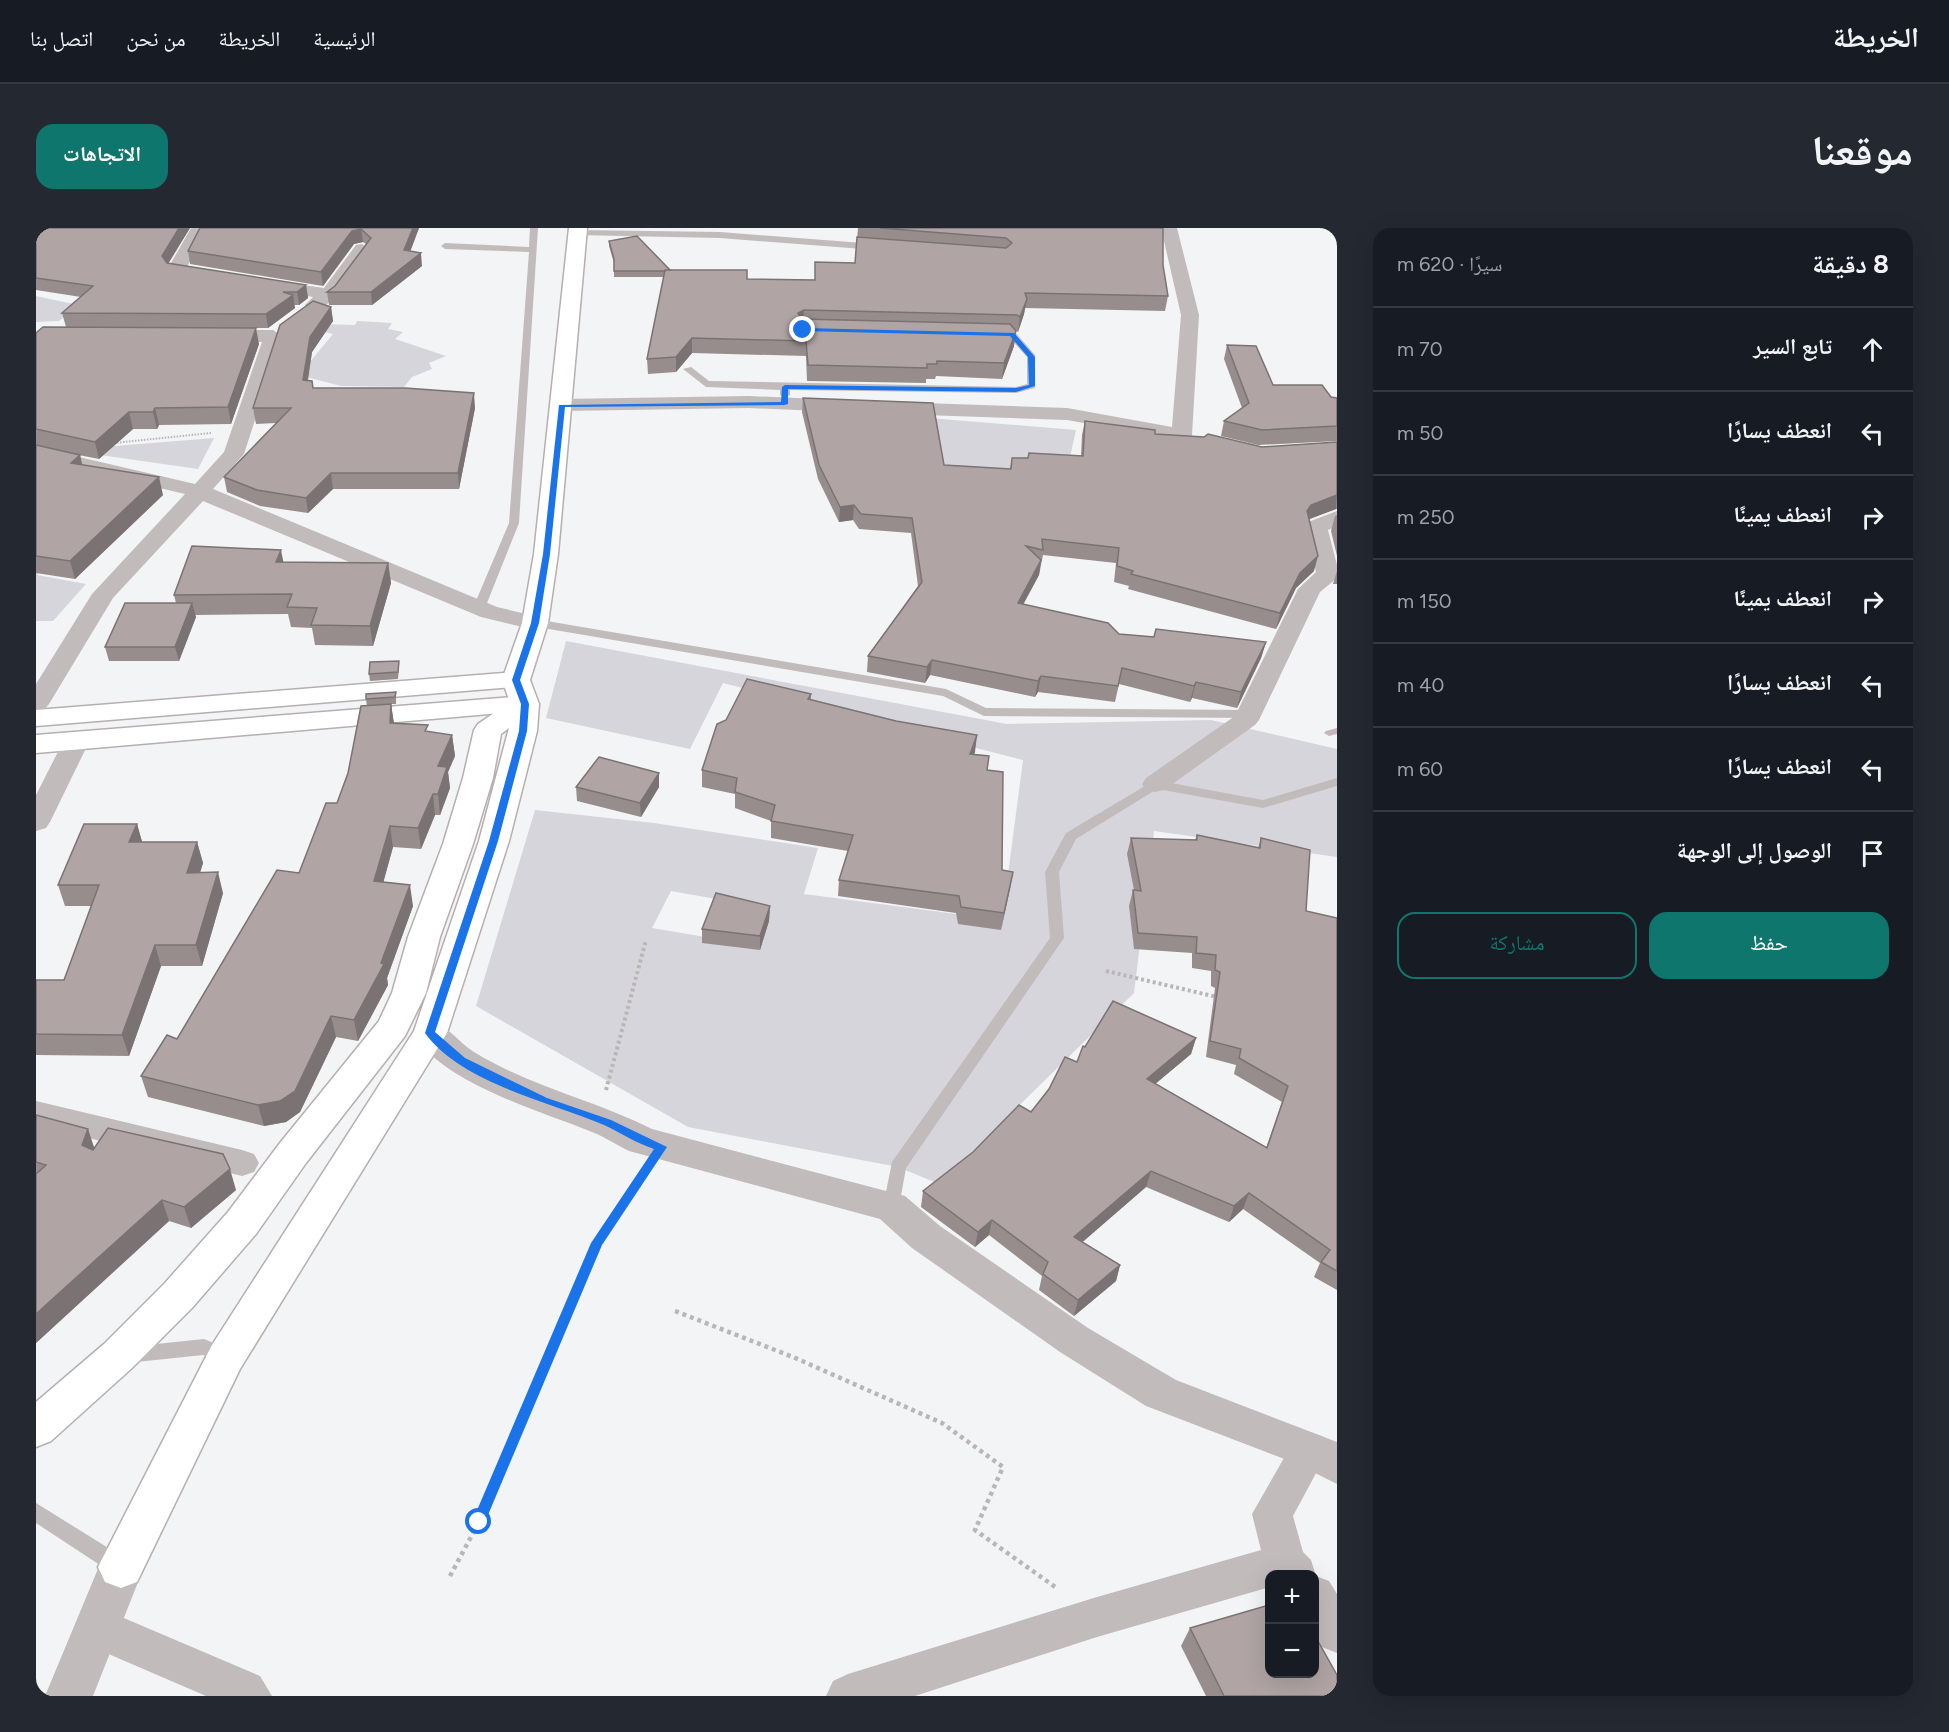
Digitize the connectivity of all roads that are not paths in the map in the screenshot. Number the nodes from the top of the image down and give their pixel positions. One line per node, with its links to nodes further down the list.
1 (199, 228): 9 (street)
2 (534, 228): 8 (lane)
3 (1169, 228): 18 (street)
4 (578, 231): 6 (lane); 17 (main road)
5 (445, 246): 8 (lane)
6 (886, 248)
7 (362, 249): 11 (street)
8 (533, 250): 23 (lane)
9 (231, 280)
10 (252, 283): 11 (street)
11 (329, 294): 14 (street)
12 (988, 333): 16 (lane)
13 (202, 336): 14 (street)
14 (273, 336): 21 (street)
15 (688, 369): 16 (lane)
16 (785, 395): 17 (street); 18 (street)
17 (562, 405): 24 (main road)
18 (1182, 435): 19 (street)
19 (1203, 440)
20 (36, 453): 21 (street)
21 (198, 491): 23 (street); 26 (street)
22 (1337, 518): 27 (street)
23 (479, 608): 24 (street)
24 (535, 623): 25 (main road); 27 (lane)
25 (521, 692): 28 (main road); 29 (main road); 34 (main road)
26 (36, 704)
27 (1250, 714): 32 (street)
28 (36, 718)
29 (76, 742): 30 (main road); 33 (street)
30 (36, 744)
31 (1337, 782): 32 (lane)
32 (1155, 784): 37 (lane)
33 (36, 822)
34 (414, 1025): 37 (street); 38 (main road); 39 (main road)
35 (36, 1113): 36 (street)
36 (242, 1163)
37 (892, 1207): 41 (street)
38 (118, 1356): 39 (lane); 40 (main road)
39 (226, 1357): 43 (main road)
40 (36, 1428)
41 (1324, 1456): 44 (street)
42 (36, 1512): 43 (lane)
43 (121, 1567): 46 (street)
44 (1290, 1569): 50 (street)
45 (1319, 1603): 47 (street)
46 (98, 1628): 48 (street); 49 (street)
47 (1337, 1632)
48 (69, 1696)
49 (250, 1696)
50 (848, 1696)

